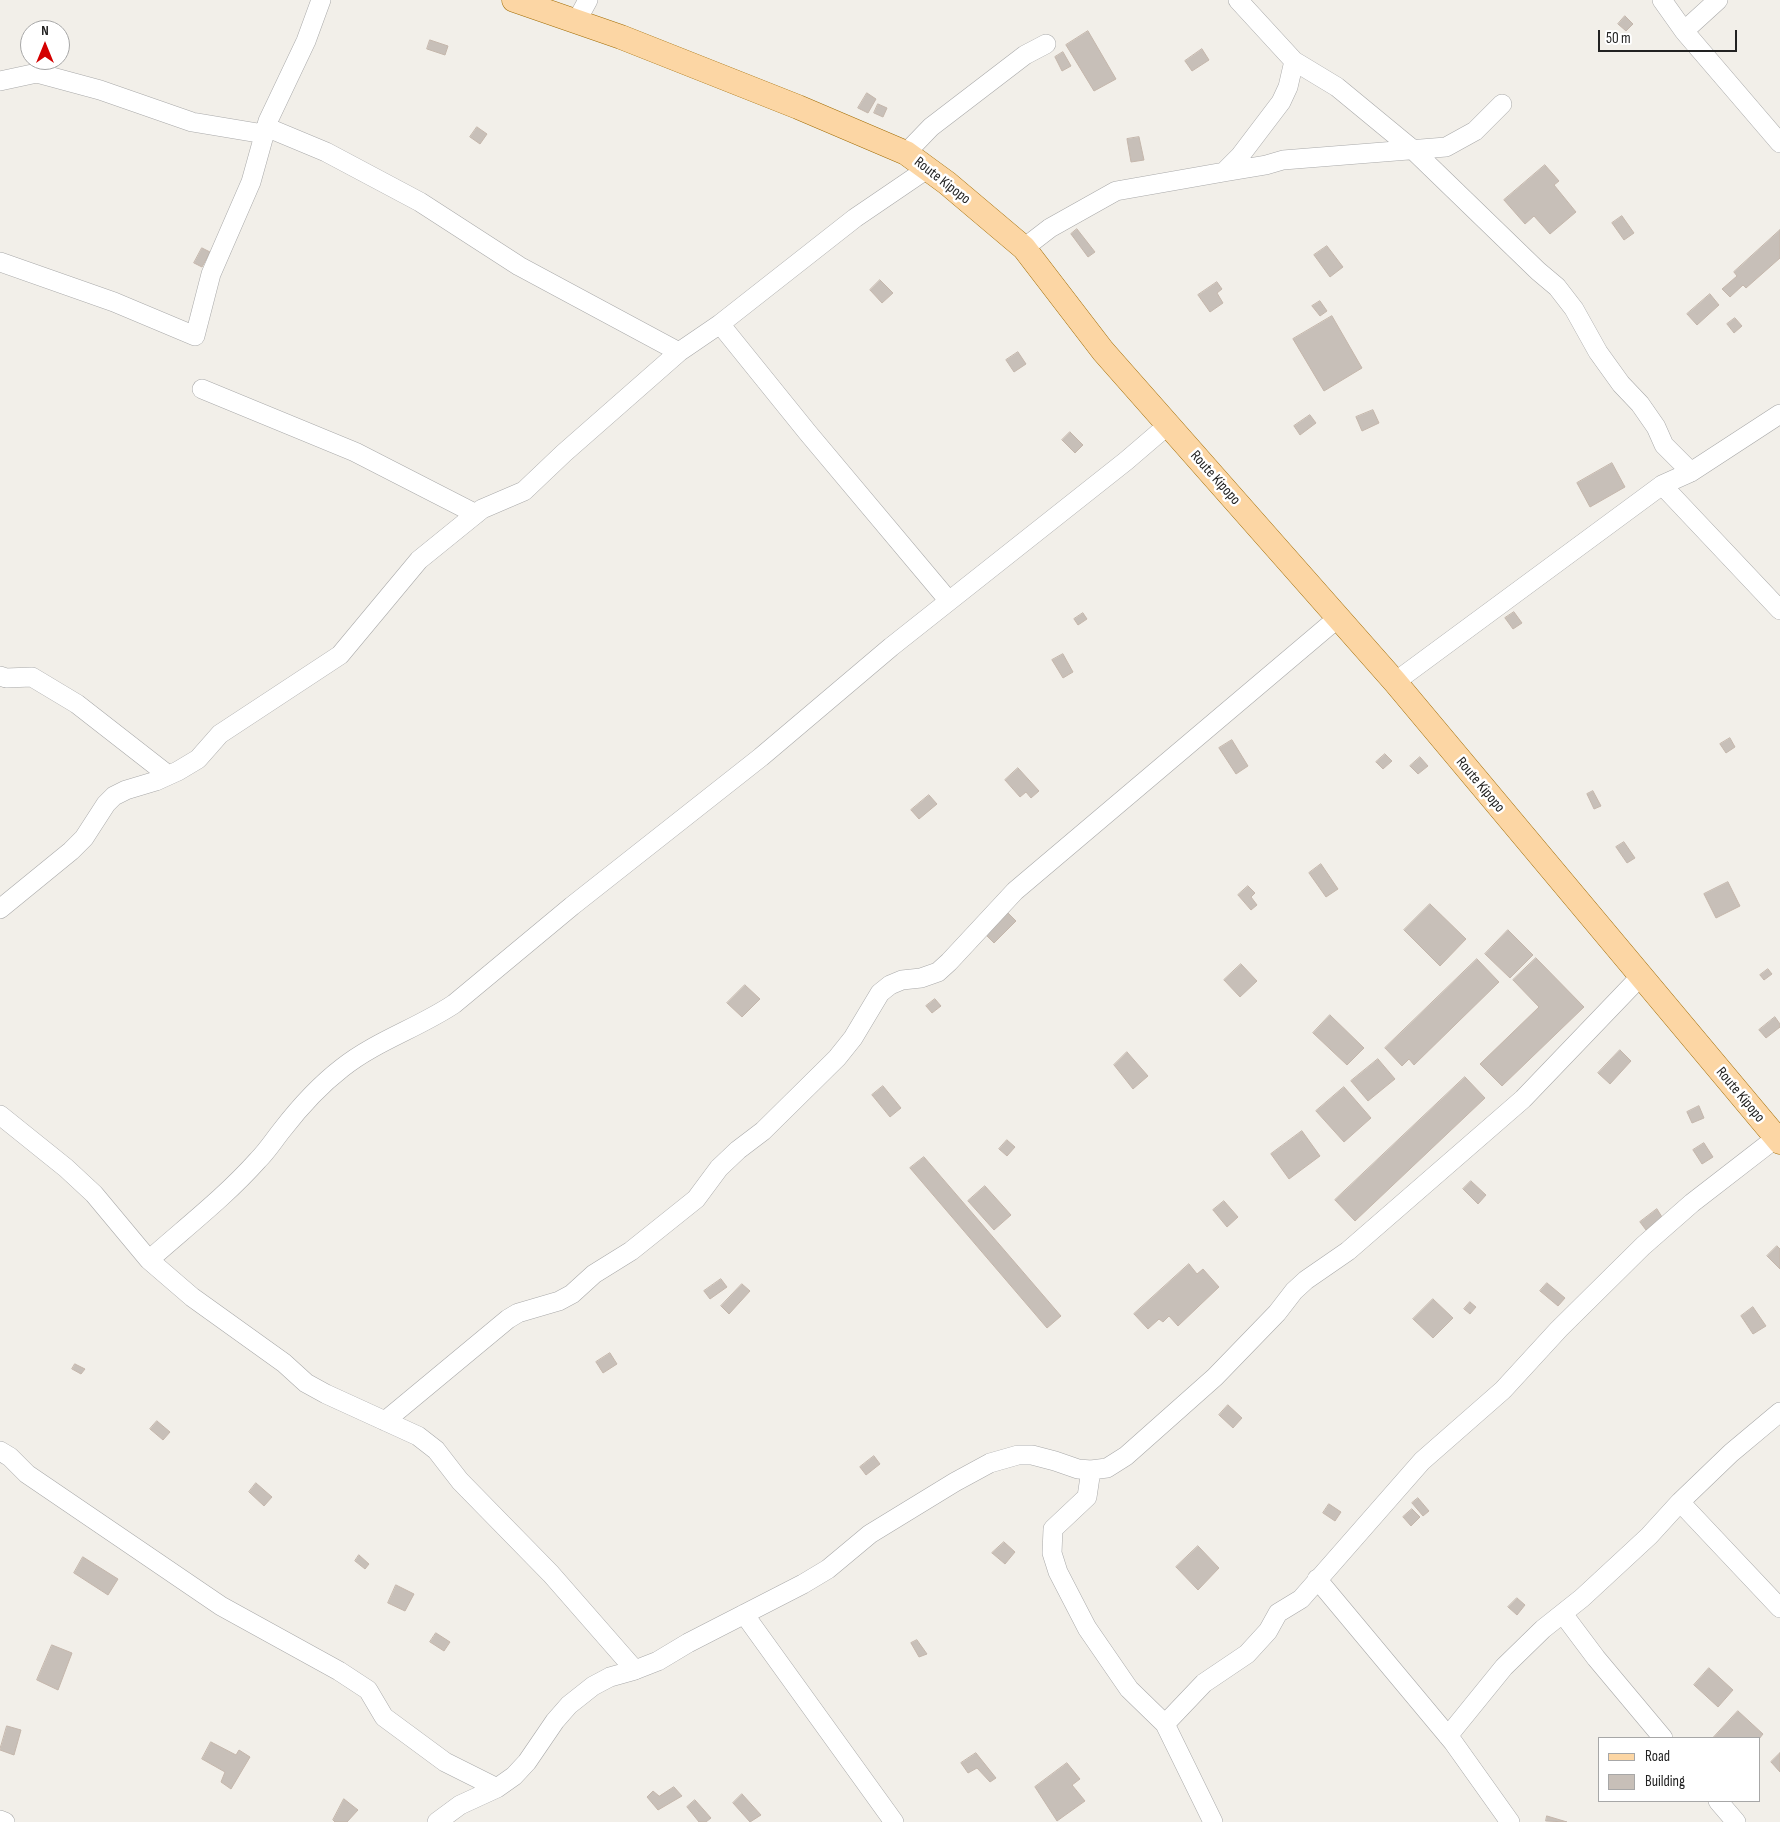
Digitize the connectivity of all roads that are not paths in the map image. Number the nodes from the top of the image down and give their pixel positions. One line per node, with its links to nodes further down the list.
1 (321, 0): 13 (street)
2 (514, 0): 7 (main road, Route Kipopo)
3 (588, 0): 7 (street)
4 (1238, 0): 10 (street)
5 (1662, 0): 8 (street)
6 (1718, 0): 8 (street)
7 (576, 22): 16 (main road, Route Kipopo)
8 (1684, 32): 14 (street)
9 (1046, 44): 16 (street)
10 (1294, 61): 15 (street); 18 (street)
11 (0, 81): 13 (street)
12 (1502, 104): 15 (street)
13 (265, 131): 20 (street); 22 (street)
14 (1780, 143)
15 (1410, 148): 18 (street); 26 (street)
16 (906, 153): 17 (main road, Route Kipopo)
17 (928, 169): 19 (main road, Route Kipopo); 21 (street)
18 (1224, 172): 19 (street)
19 (1024, 248): 25 (main road, Route Kipopo)
20 (0, 262)
21 (720, 324): 22 (street); 29 (street)
22 (680, 352): 28 (street)
23 (202, 389): 28 (street)
24 (1780, 414): 26 (street)
25 (1168, 425): 29 (street); 31 (main road, Route Kipopo)
26 (1691, 472): 27 (street)
27 (1662, 485): 30 (street); 33 (street)
28 (476, 514): 34 (street)
29 (950, 601): 39 (street)
30 (1780, 610)
31 (1339, 617): 33 (main road, Route Kipopo); 41 (street)
32 (0, 676): 34 (street)
33 (1395, 682): 36 (main road, Route Kipopo)
34 (168, 775): 35 (street)
35 (0, 909)
36 (1640, 977): 38 (main road, Route Kipopo); 43 (street)
37 (0, 1116): 39 (street)
38 (1778, 1140): 45 (street)
39 (149, 1260): 41 (street)
40 (1780, 1412): 44 (street)
41 (385, 1421): 49 (street)
42 (0, 1451): 53 (street)
43 (1091, 1470): 47 (street); 50 (street)
44 (1680, 1502): 46 (street); 48 (street)
45 (1317, 1579): 50 (street); 51 (street)
46 (1780, 1608)
47 (744, 1614): 49 (street); 58 (street)
48 (1563, 1614): 51 (street); 52 (street)
49 (635, 1670): 53 (street)
50 (1165, 1724): 59 (street)
51 (1448, 1736): 60 (street)
52 (1662, 1737)
53 (497, 1788): 57 (street)
54 (1719, 1802): 61 (street)
55 (0, 1820): 56 (street)
56 (5, 1822)
57 (437, 1822)
58 (894, 1822)
59 (1213, 1822)
60 (1510, 1822)
61 (1736, 1822)

